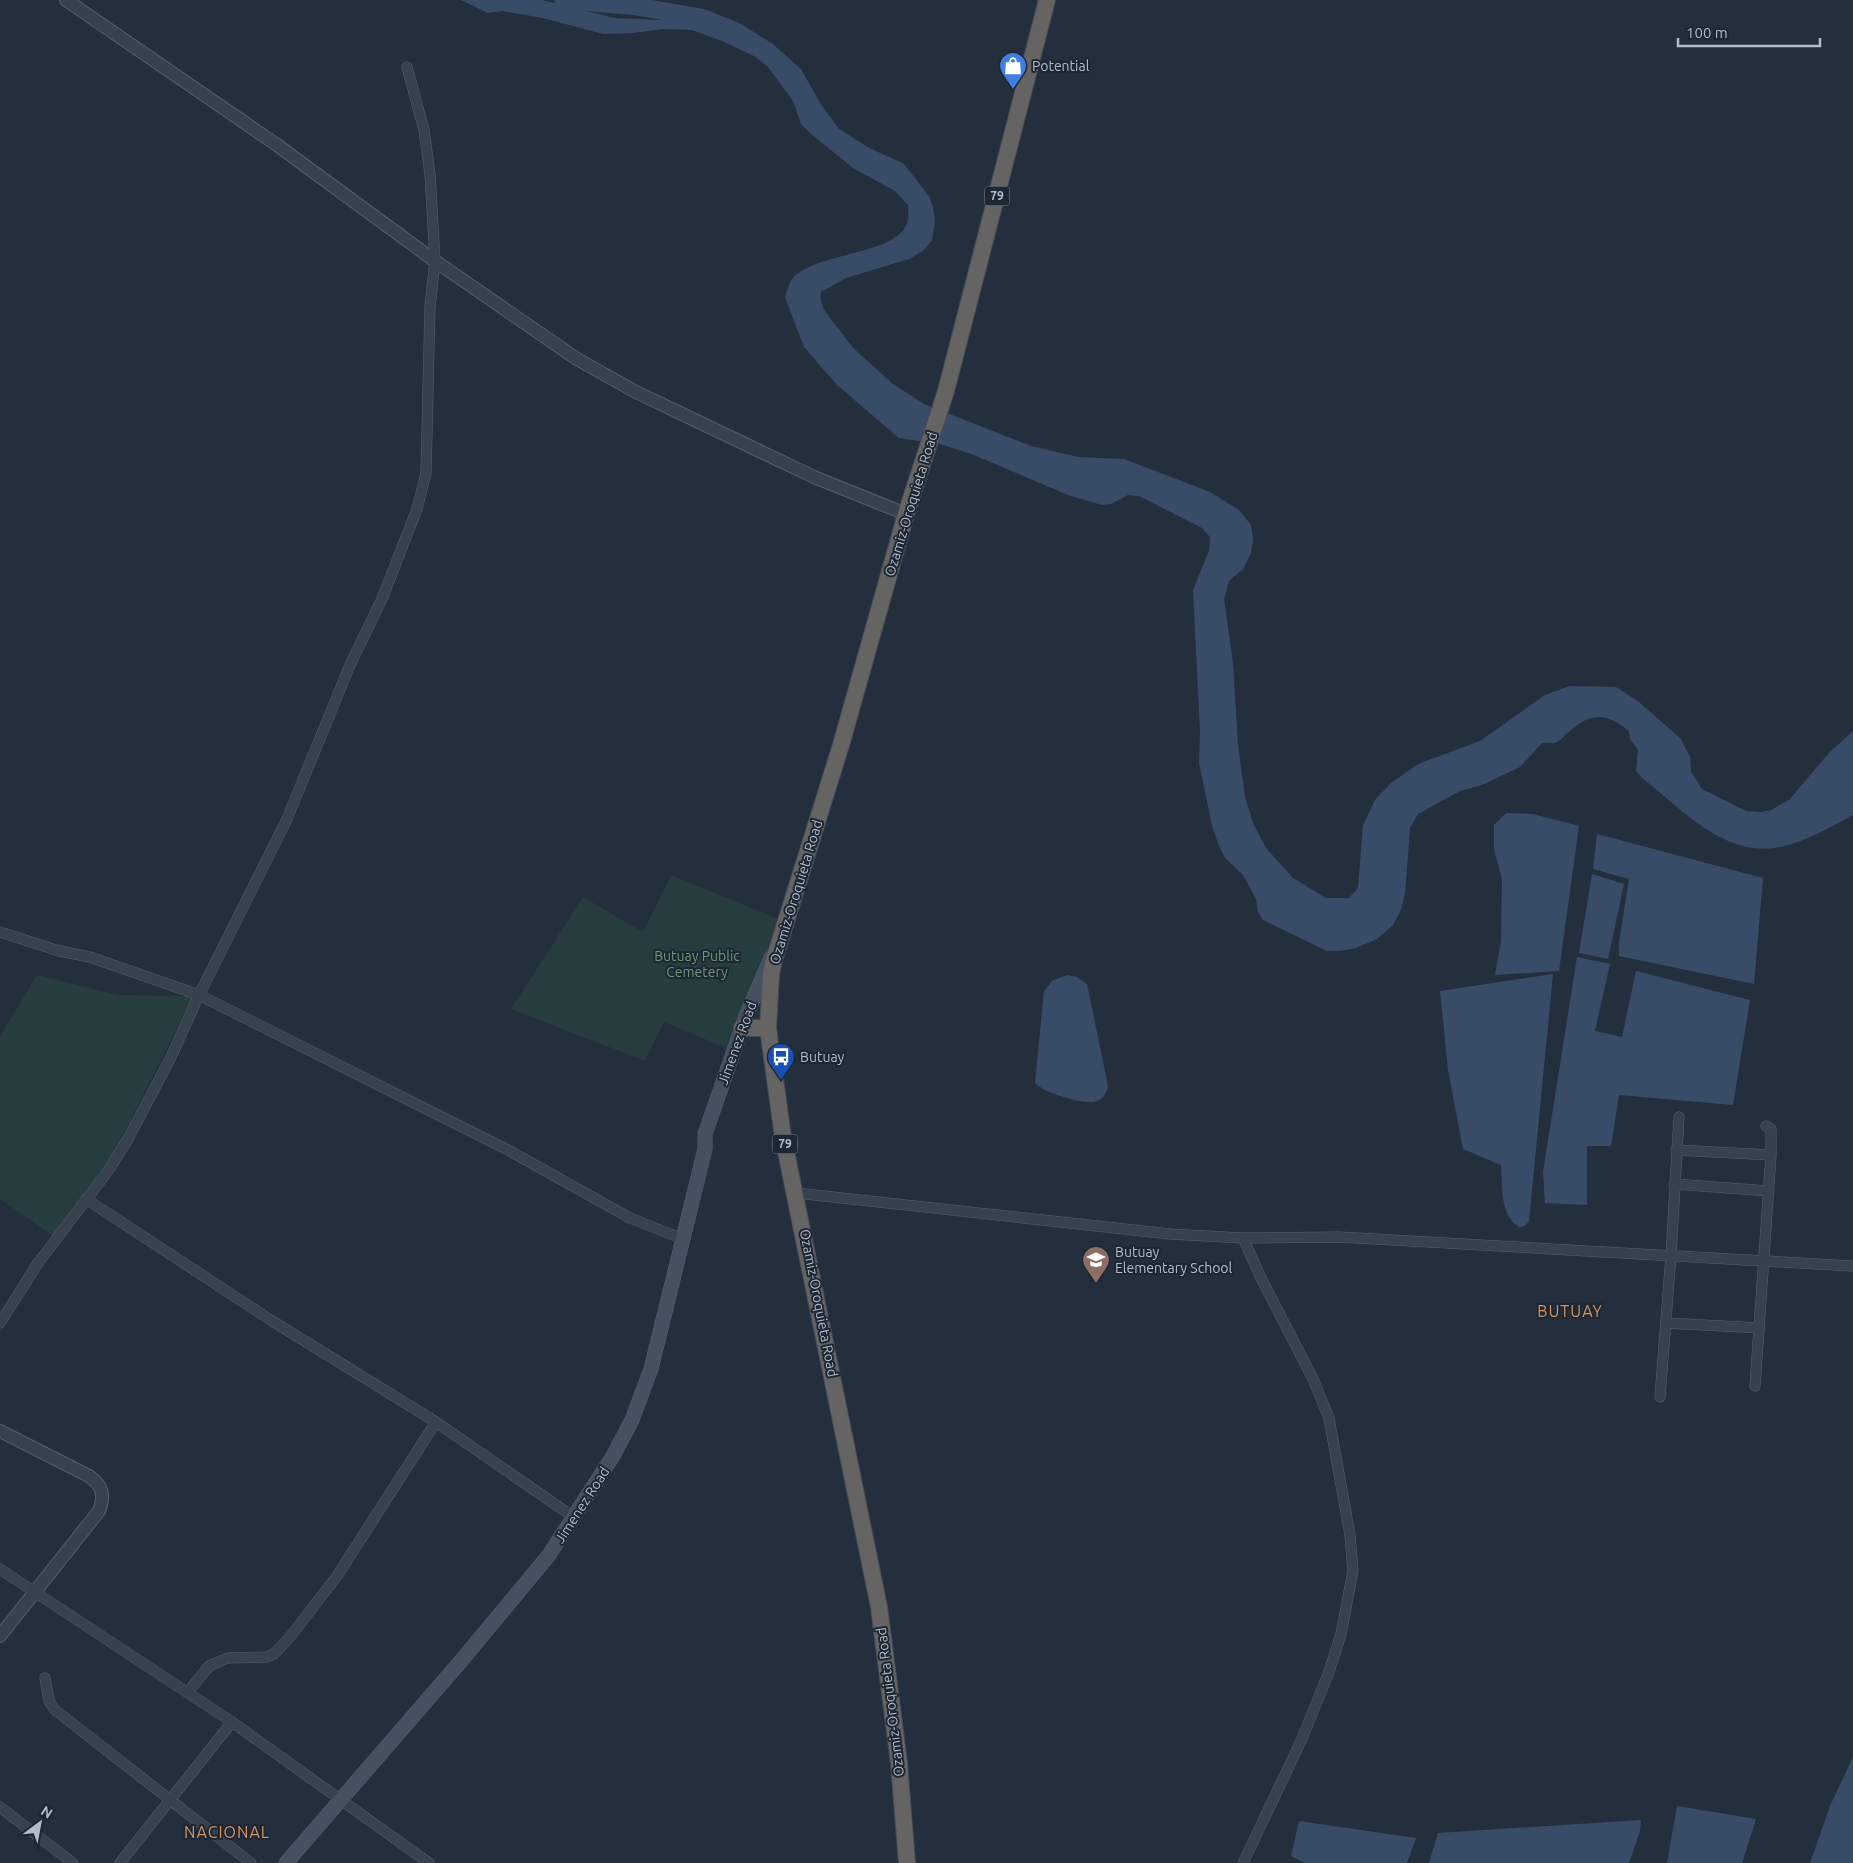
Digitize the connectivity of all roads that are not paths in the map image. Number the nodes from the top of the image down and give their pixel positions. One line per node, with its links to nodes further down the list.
1 (66, 0): 4 (street)
2 (1047, 0): 5 (highway, Ozamiz-Oroquieta Road / 79)
3 (407, 68): 4 (street)
4 (434, 261): 5 (street); 9 (street)
5 (906, 514): 7 (highway, Ozamiz-Oroquieta Road / 79)
6 (0, 932): 9 (street)
7 (779, 939): 8 (highway, Ozamiz-Oroquieta Road / 79); 10 (main road, Jimenez Road)
8 (771, 974): 10 (main road, Jimenez Road); 11 (highway, Ozamiz-Oroquieta Road / 79)
9 (199, 995): 19 (street); 21 (street)
10 (746, 1028): 11 (highway); 21 (main road, Jimenez Road)
11 (768, 1028): 18 (highway, Ozamiz-Oroquieta Road / 79)
12 (1679, 1117): 14 (street)
13 (1766, 1126): 15 (street)
14 (1676, 1150): 15 (street); 16 (street)
15 (1771, 1155): 17 (street)
16 (1674, 1184): 17 (street); 22 (street)
17 (1769, 1191): 23 (street)
18 (796, 1193): 20 (street); 47 (highway, Ozamiz-Oroquieta Road / 79)
19 (86, 1199): 26 (street); 30 (street)
20 (1243, 1238): 22 (street); 48 (street)
21 (683, 1239): 32 (main road, Jimenez Road)
22 (1671, 1256): 23 (street); 25 (street)
23 (1764, 1259): 24 (street); 27 (street)
24 (1853, 1266)
25 (1666, 1323): 27 (street); 29 (street)
26 (0, 1324)
27 (1760, 1328): 28 (street)
28 (1755, 1386)
29 (1660, 1397)
30 (436, 1422): 32 (street); 37 (street)
31 (0, 1431): 34 (street)
32 (575, 1518): 39 (main road, Jimenez Road)
33 (0, 1569): 34 (street)
34 (34, 1591): 35 (street); 37 (street)
35 (0, 1636)
36 (45, 1678): 40 (street)
37 (188, 1692): 38 (street)
38 (232, 1722): 39 (street); 40 (street)
39 (341, 1798): 45 (main road, Jimenez Road); 46 (street)
40 (169, 1799): 43 (street); 44 (street)
41 (0, 1807): 42 (street)
42 (73, 1863)
43 (120, 1863)
44 (251, 1863)
45 (286, 1863)
46 (428, 1863)
47 (907, 1863)
48 (1243, 1863)

